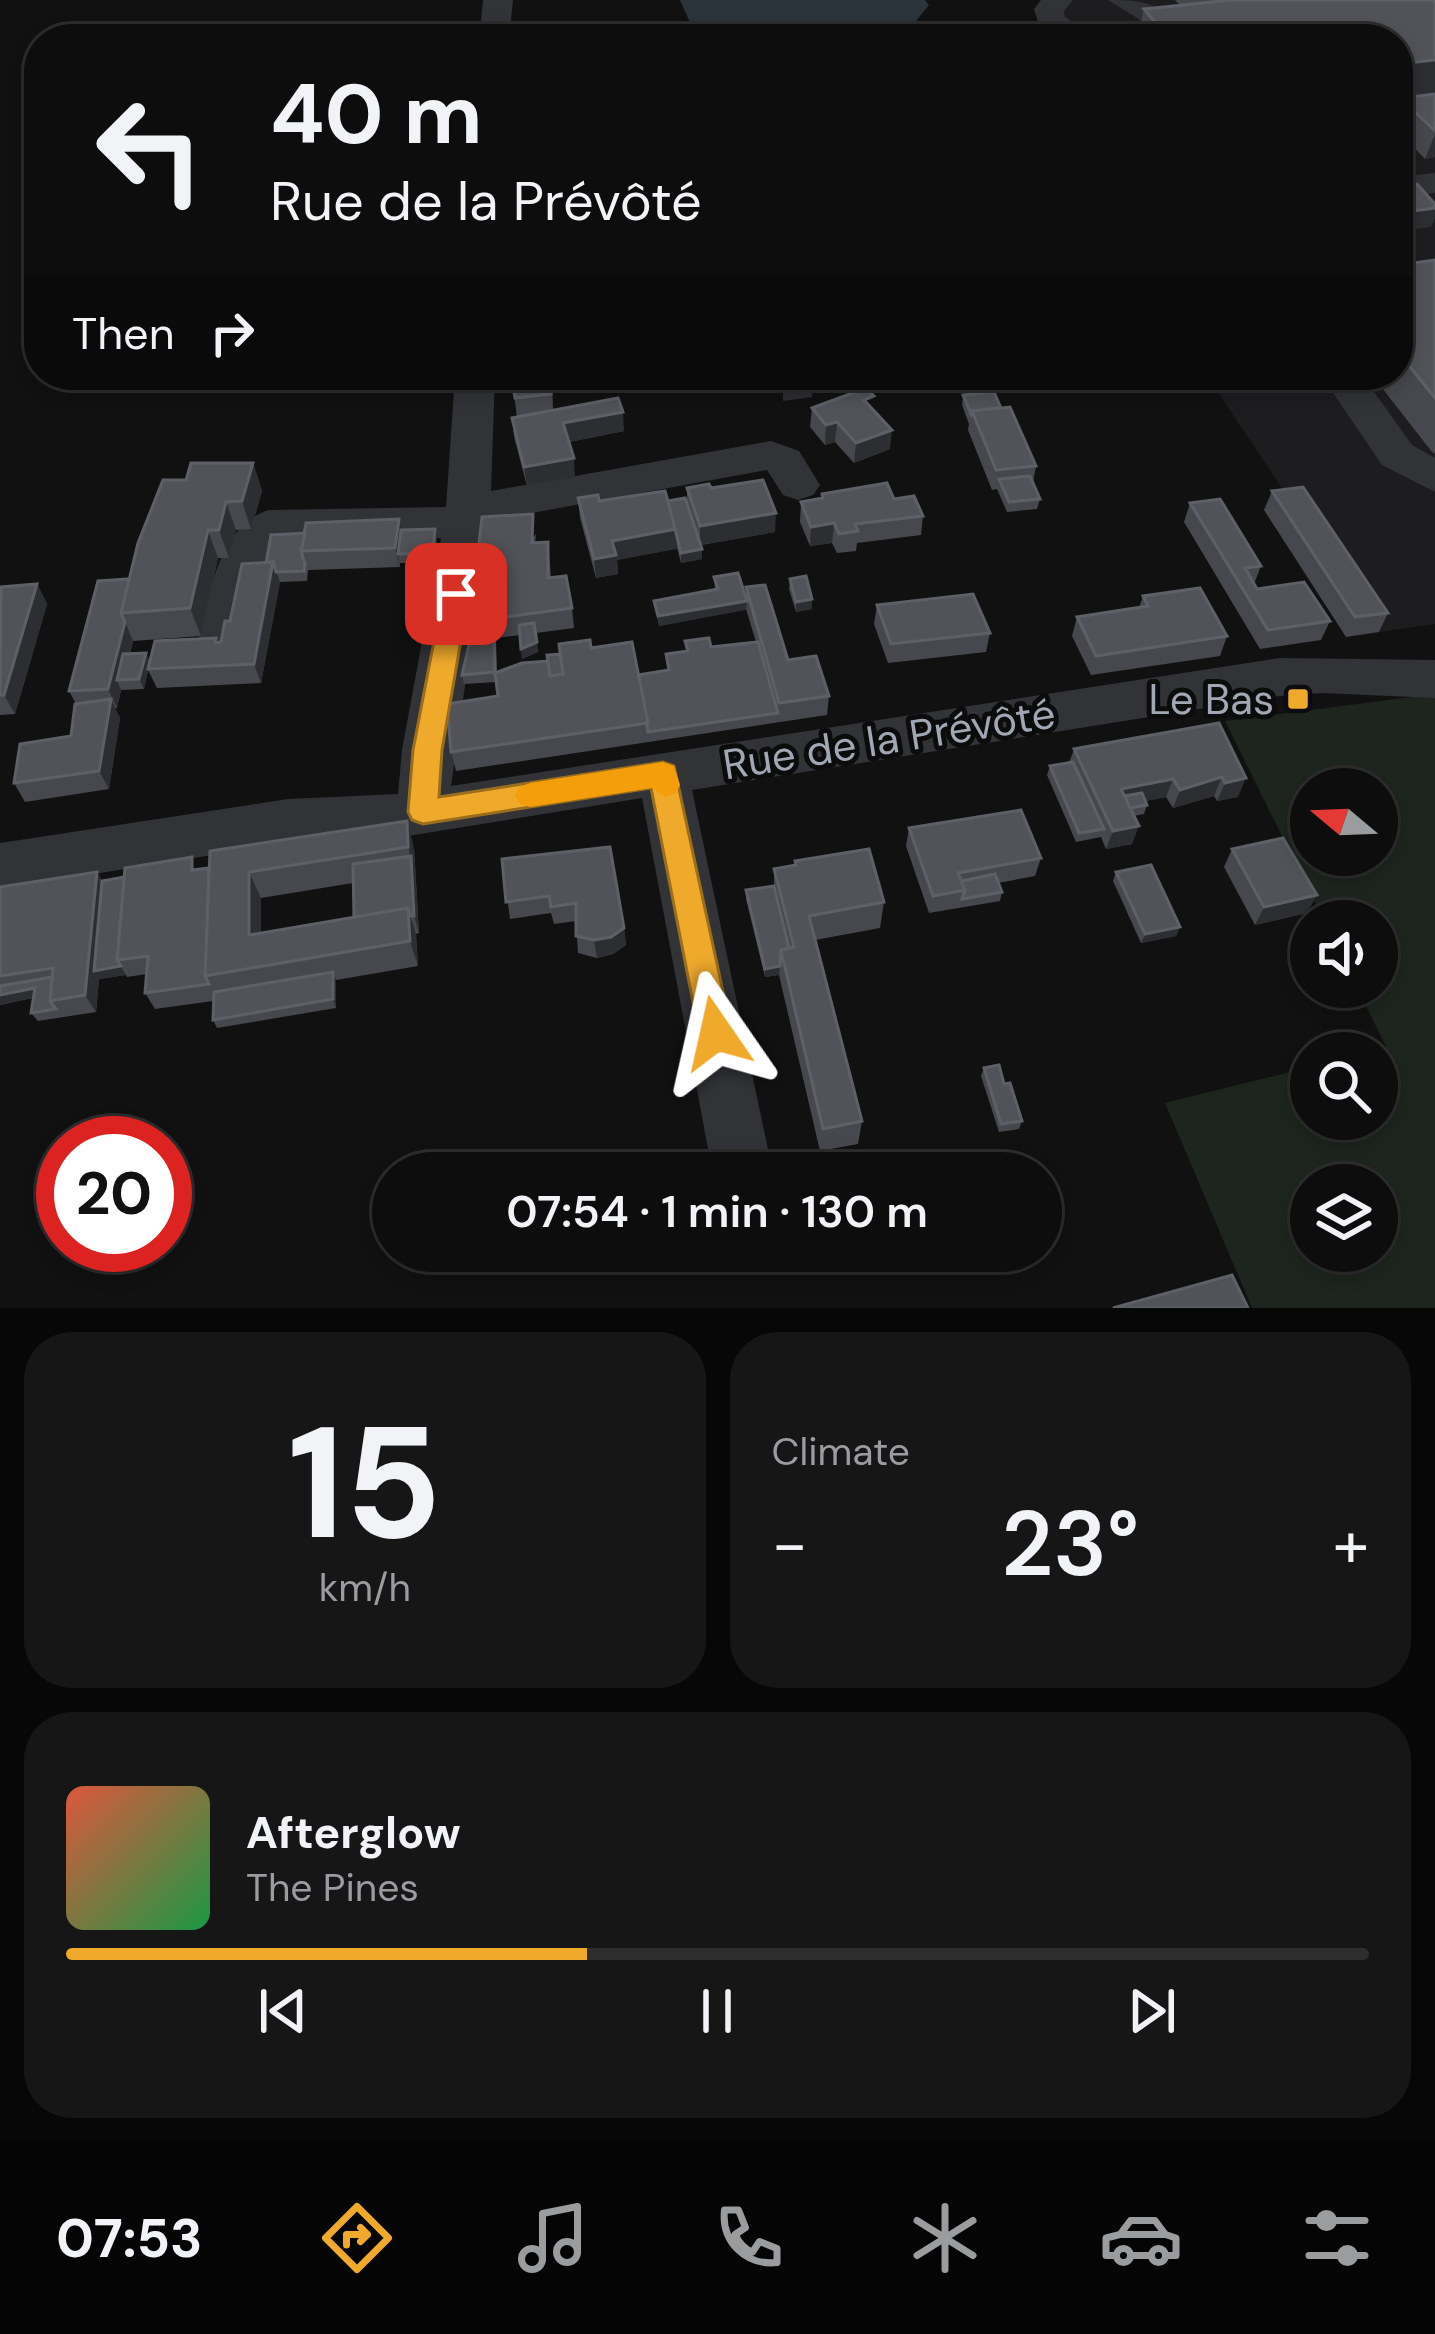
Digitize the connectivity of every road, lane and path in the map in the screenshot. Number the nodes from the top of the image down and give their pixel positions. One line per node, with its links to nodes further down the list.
1 (1058, 0): 3 (street)
2 (1123, 0): 4 (street)
3 (1055, 24)
4 (1160, 24)
5 (474, 390): 9 (street)
6 (1352, 390): 7 (street)
7 (1435, 477)
8 (798, 485): 9 (street)
9 (467, 516): 10 (street); 15 (street)
10 (223, 637)
11 (1435, 646): 12 (street, Rue de la Prévôté)
12 (1280, 677): 13 (street, Rue de la Prévôté); 14 (street, Rue de la Prévôté)
13 (1435, 679)
14 (663, 774): 15 (street, Rue de la Prévôté); 17 (street)
15 (423, 812): 16 (street, Rue de la Prévôté)
16 (0, 866)
17 (738, 1152)

